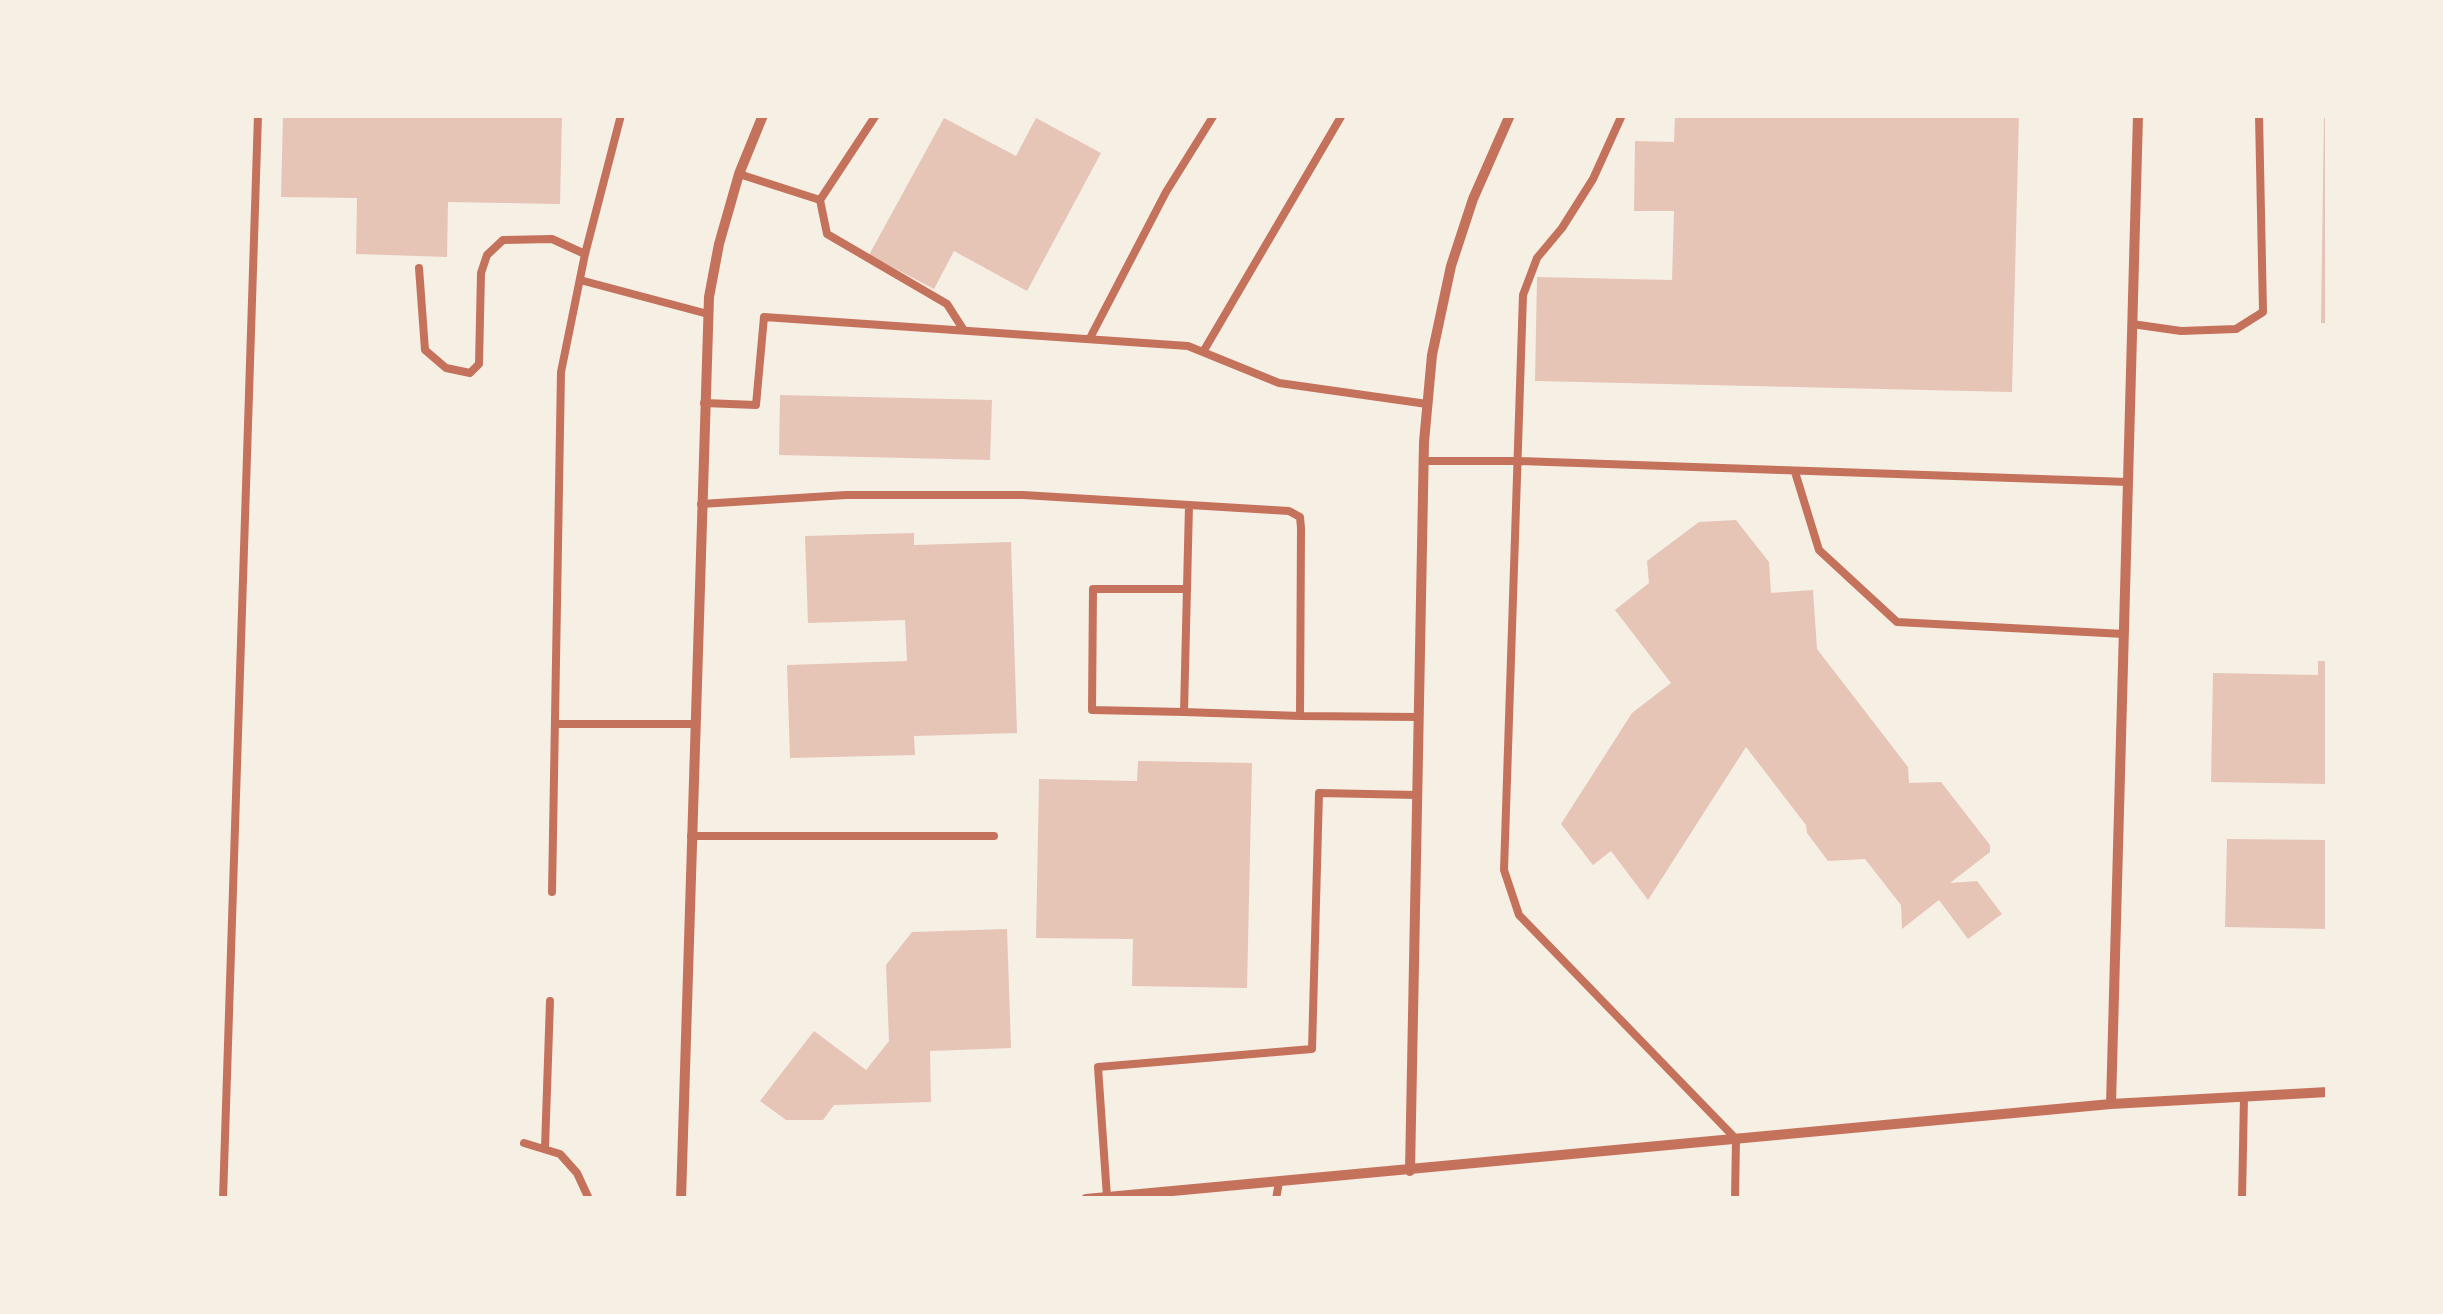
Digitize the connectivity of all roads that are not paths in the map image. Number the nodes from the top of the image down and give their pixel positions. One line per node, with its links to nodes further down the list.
1 (258, 115): 50 (lane)
2 (621, 115): 13 (lane)
3 (763, 115): 11 (street)
4 (876, 115): 12 (lane)
5 (1214, 115): 19 (lane)
6 (1342, 115): 20 (lane)
7 (1510, 115): 22 (street)
8 (1622, 115): 24 (lane)
9 (2138, 115): 17 (street)
10 (2259, 115): 17 (lane)
11 (739, 174): 12 (lane); 16 (street)
12 (820, 200): 18 (lane)
13 (585, 254): 14 (lane); 15 (lane)
14 (419, 268)
15 (580, 280): 16 (lane); 34 (lane)
16 (708, 314): 21 (street)
17 (2132, 324): 26 (street)
18 (963, 329): 19 (lane); 21 (lane)
19 (1090, 338): 20 (lane)
20 (1203, 352): 22 (lane)
21 (704, 403): 27 (street)
22 (1428, 404): 23 (street)
23 (1423, 462): 24 (lane); 33 (street)
24 (1520, 462): 25 (lane); 44 (lane)
25 (1795, 472): 26 (lane); 30 (lane)
26 (2128, 482): 30 (street)
27 (701, 504): 28 (lane); 35 (street)
28 (1190, 505): 29 (lane); 32 (lane)
29 (1186, 589): 31 (lane); 31 (lane)
30 (2124, 634): 43 (street)
31 (1184, 712): 32 (lane)
32 (1300, 716): 33 (lane)
33 (1419, 717): 36 (street)
34 (555, 724): 35 (lane); 39 (lane)
35 (694, 724): 37 (street)
36 (1417, 796): 47 (street); 49 (lane)
37 (692, 836): 38 (lane); 52 (street)
38 (994, 836)
39 (552, 892)
40 (550, 1001): 46 (lane)
41 (2328, 1092): 42 (street)
42 (2244, 1096): 43 (street); 56 (lane)
43 (2110, 1104): 44 (street)
44 (1736, 1139): 47 (street); 55 (lane)
45 (524, 1142): 46 (lane)
46 (545, 1148): 51 (lane)
47 (1410, 1171): 48 (street)
48 (1278, 1182): 49 (street); 54 (lane)
49 (1107, 1197): 53 (street)
50 (224, 1199)
51 (589, 1199)
52 (680, 1199)
53 (1086, 1199)
54 (1276, 1199)
55 (1734, 1199)
56 (2242, 1199)

